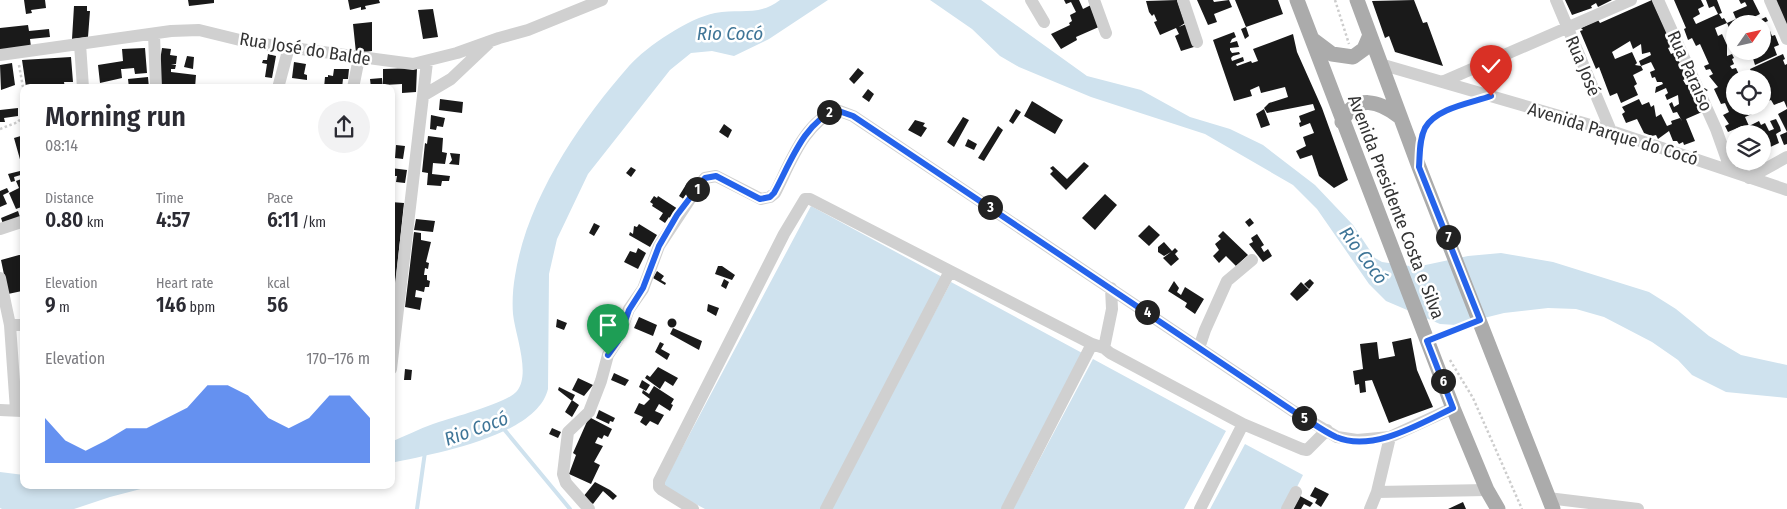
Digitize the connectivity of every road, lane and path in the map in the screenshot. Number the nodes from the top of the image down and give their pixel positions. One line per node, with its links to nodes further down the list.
1 (602, 0): 19 (street, Rua José do Balde)
2 (1031, 0): 12 (street)
3 (1094, 0): 14 (street)
4 (1183, 0): 20 (street)
5 (1297, 0): 17 (main road, Avenida Presidente Costa e Silva)
6 (1335, 0): 25 (path)
7 (1357, 0): 16 (main road, Avenida Presidente Costa e Silva)
8 (1556, 0): 13 (street, Rua José)
9 (1630, 0): 13 (street)
10 (1658, 0): 44 (street, Rua Paraíso)
11 (1770, 0): 18 (street)
12 (1044, 22)
13 (1568, 28): 29 (street); 41 (street, Rua José)
14 (1106, 33)
15 (154, 34): 21 (street, Rua José do Balde); 22 (street, Rua José do Balde); 32 (street)
16 (1370, 35): 25 (main road); 28 (main road, Avenida Presidente Costa e Silva)
17 (1312, 39): 25 (main road); 39 (main road, Avenida Presidente Costa e Silva)
18 (1787, 39)
19 (490, 41): 27 (street, Rua José do Balde); 35 (street)
20 (1197, 42)
21 (80, 44): 23 (street, Rua José do Balde); 31 (street)
22 (289, 47): 26 (street, Rua José do Balde); 33 (street)
23 (16, 52): 24 (street, Rua José do Balde); 30 (path)
24 (0, 55)
25 (1353, 57)
26 (359, 58): 27 (street, Rua José do Balde); 34 (street)
27 (428, 62): 35 (street)
28 (1380, 64): 29 (street, Avenida Parque do Cocó); 37 (main road, Avenida Presidente Costa e Silva)
29 (1442, 82): 36 (street, Avenida Parque do Cocó)
30 (22, 84)
31 (83, 84)
32 (156, 84)
33 (279, 84)
34 (354, 84)
35 (424, 95): 56 (street)
36 (1491, 96): 41 (street, Avenida Parque do Cocó); 42 (path)
37 (1400, 117): 39 (main road); 53 (main road, Avenida Presidente Costa e Silva)
38 (20, 119): 40 (path)
39 (1342, 122): 57 (main road, Avenida Presidente Costa e Silva)
40 (0, 129)
41 (1611, 131): 44 (street, Avenida Parque do Cocó)
42 (1421, 141)
43 (1787, 157): 45 (street)
44 (1731, 171): 45 (street, Avenida Parque do Cocó)
45 (1749, 178): 46 (street, Avenida Parque do Cocó)
46 (1787, 190)
47 (20, 222): 48 (street)
48 (0, 229)
49 (1252, 260): 60 (street)
50 (950, 271): 59 (street); 73 (street); 74 (street)
51 (0, 278): 54 (street)
52 (1111, 288): 59 (street); 60 (street); 72 (street)
53 (1478, 315): 57 (path); 71 (main road, Avenida Presidente Costa e Silva)
54 (10, 325): 55 (street); 64 (street)
55 (20, 325)
56 (395, 336)
57 (1434, 338): 58 (path, Avenida Presidente Costa e Silva); 62 (main road, Avenida Presidente Costa e Silva)
58 (1443, 342)
59 (1098, 346): 65 (street); 75 (street)
60 (1199, 348): 66 (street)
61 (1448, 356): 80 (path)
62 (1453, 408): 67 (street); 68 (main road, Avenida Presidente Costa e Silva)
63 (0, 410): 64 (street)
64 (20, 410)
65 (1243, 424): 66 (street); 76 (street)
66 (1327, 430): 67 (street)
67 (1390, 437): 70 (street)
68 (1487, 490): 70 (street); 79 (main road, Avenida Presidente Costa e Silva)
69 (1296, 492): 77 (street)
70 (1376, 492): 78 (street)
71 (1550, 504): 81 (street)
72 (588, 509)
73 (693, 509)
74 (826, 509)
75 (1007, 509)
76 (1200, 509)
77 (1287, 509)
78 (1370, 509)
79 (1498, 509)
80 (1522, 509)
81 (1638, 509)

